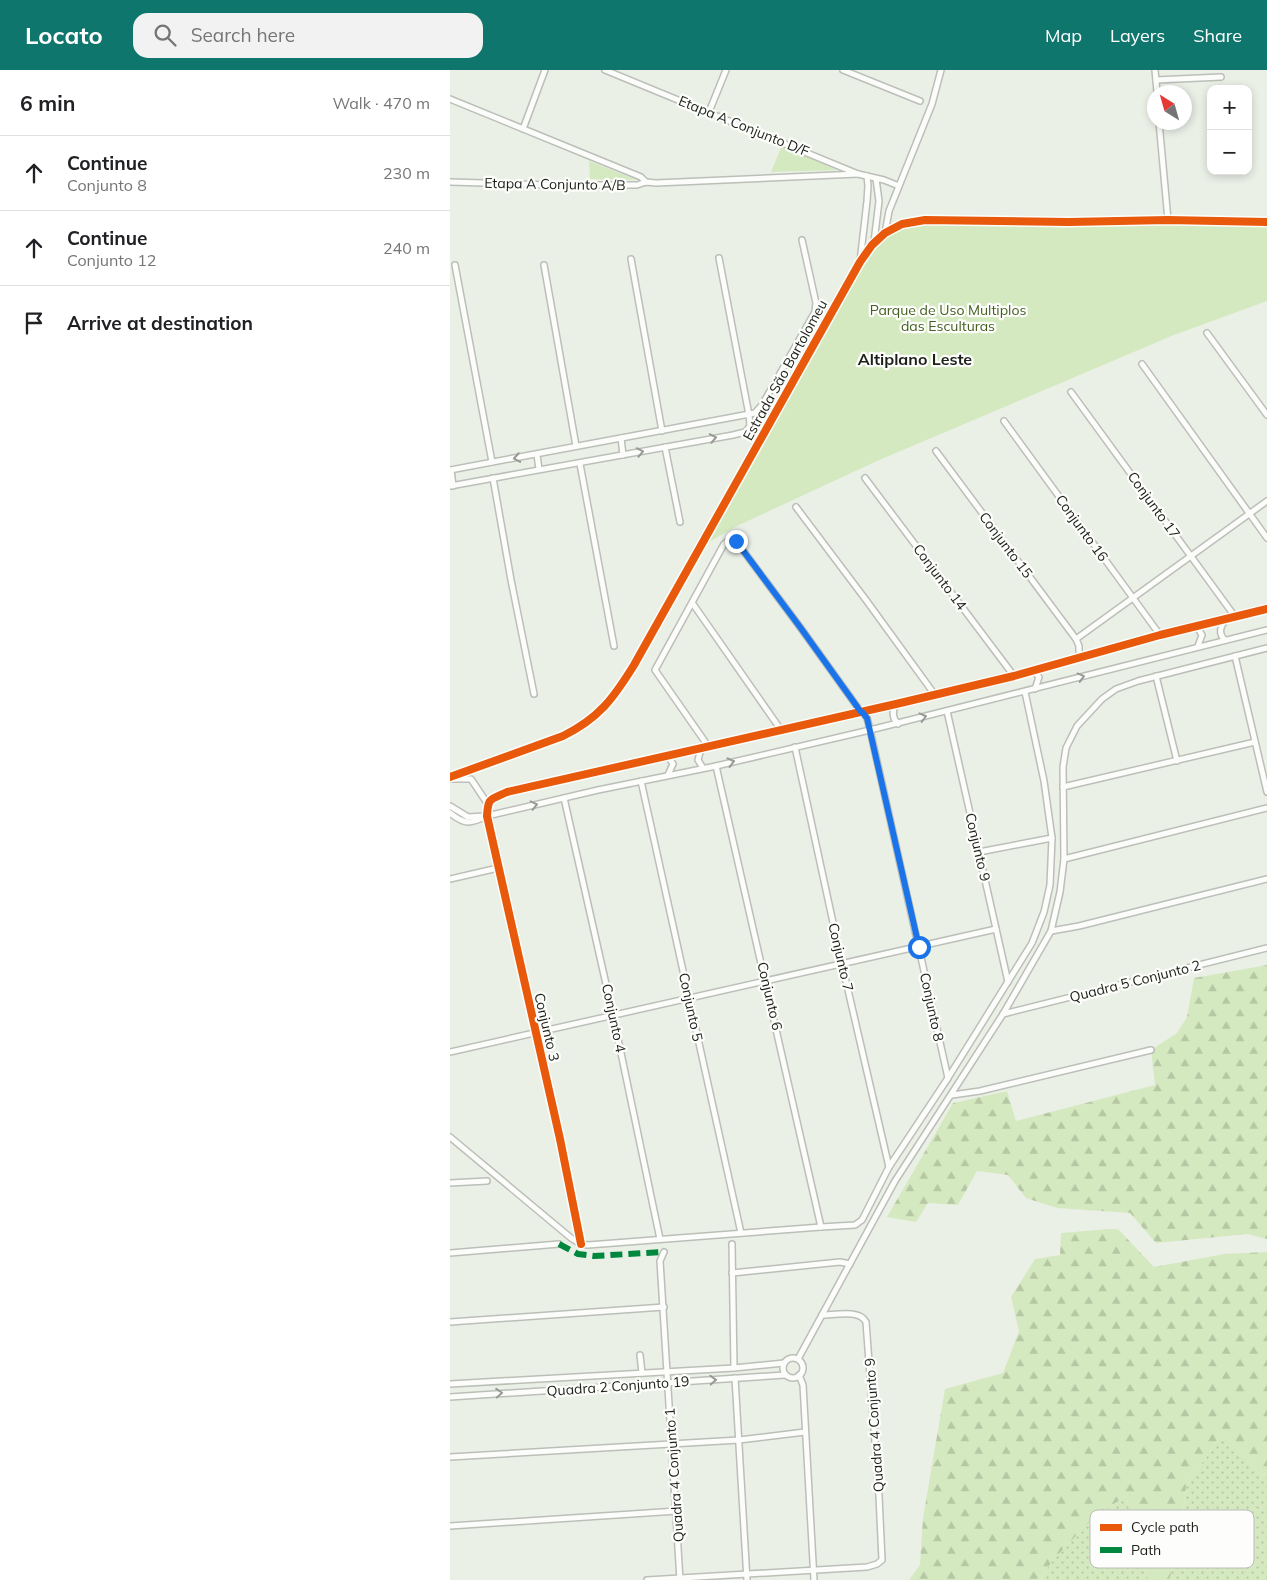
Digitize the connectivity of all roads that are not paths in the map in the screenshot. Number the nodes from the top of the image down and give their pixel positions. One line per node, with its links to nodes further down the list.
1 (545, 70): 13 (street)
2 (605, 70): 12 (street, Etapa A Conjunto D/F)
3 (726, 70): 12 (street)
4 (843, 70): 11 (street)
5 (941, 70): 20 (street)
6 (1155, 70): 8 (street)
7 (1222, 77): 8 (street)
8 (1156, 80): 9 (street)
9 (1156, 85)
10 (450, 99): 13 (street, Etapa A Conjunto A/B)
11 (920, 101)
12 (709, 112): 15 (street, Etapa A Conjunto D/F)
13 (522, 129): 19 (street, Etapa A Conjunto A/B)
14 (1160, 130): 23 (street)
15 (858, 174): 16 (street, Etapa A Conjunto D/F); 19 (street)
16 (867, 176): 17 (street, Etapa A Conjunto D/F); 21 (street)
17 (876, 178): 20 (street, Etapa A Conjunto D/F); 22 (street)
18 (450, 182): 19 (street, Etapa A Conjunto A/B)
19 (646, 182)
20 (899, 186): 25 (street)
21 (865, 218): 22 (street); 27 (street)
22 (876, 220): 28 (street)
23 (1168, 220): 24 (street, Estrada São Bartolomeu); 25 (street, Estrada São Bartolomeu)
24 (1267, 222)
25 (885, 233): 28 (street, Estrada São Bartolomeu)
26 (802, 240): 37 (street)
27 (863, 240): 28 (street); 31 (street)
28 (873, 244): 31 (street, Estrada São Bartolomeu)
29 (719, 258): 37 (street)
30 (631, 259): 40 (street)
31 (860, 262): 95 (street, Estrada São Bartolomeu)
32 (455, 265): 47 (street)
33 (544, 265): 42 (street)
34 (1207, 333): 38 (street)
35 (1142, 364): 56 (street)
36 (1072, 392): 59 (street, Conjunto 17)
37 (749, 415): 40 (street); 43 (street, one-way to 37)
38 (1267, 415)
39 (1004, 422): 60 (street, Conjunto 16)
40 (662, 431): 41 (street)
41 (621, 438): 42 (street); 46 (street)
42 (576, 446): 45 (street)
43 (665, 447): 46 (street, one-way to 43); 57 (street)
44 (936, 451): 68 (street, Conjunto 15)
45 (537, 455): 47 (street, one-way to 47); 49 (street)
46 (623, 455): 48 (street)
47 (492, 462): 50 (street)
48 (580, 464): 49 (street); 70 (street)
49 (539, 469): 51 (street)
50 (451, 470): 53 (street)
51 (493, 478): 53 (street); 80 (street)
52 (865, 478): 76 (street, Conjunto 14)
53 (452, 486)
54 (1267, 501): 56 (street)
55 (796, 507): 81 (street)
56 (1249, 514): 58 (street); 59 (street)
57 (680, 522)
58 (1267, 538)
59 (1191, 556): 60 (street); 63 (street, Conjunto 17)
60 (1132, 597): 67 (street, Conjunto 16); 68 (street)
61 (692, 604): 84 (street, Conjunto 8); 86 (street); 89 (street)
62 (1267, 609): 63 (street)
63 (1236, 618): 64 (street)
64 (1226, 620): 65 (street); 69 (street)
65 (1196, 627): 67 (street); 71 (street)
66 (1267, 630): 69 (street)
67 (1160, 635): 74 (street)
68 (1076, 638): 74 (street)
69 (1225, 640): 71 (street)
70 (614, 646)
71 (1198, 646): 78 (street, one-way to 71)
72 (1267, 648): 73 (street)
73 (1235, 656): 77 (street); 88 (street)
74 (1079, 658): 75 (street)
75 (1032, 670): 76 (street); 78 (street)
76 (1014, 676): 81 (street)
77 (1156, 676): 92 (street); 99 (street)
78 (1034, 689): 79 (street)
79 (1025, 692): 83 (street); 107 (street)
80 (534, 694)
81 (935, 695): 82 (street)
82 (896, 704): 84 (street); 85 (street)
83 (947, 711): 85 (street, one-way to 83); 108 (street, Conjunto 9)
84 (862, 712): 86 (street); 87 (street, Conjunto 8)
85 (898, 724): 87 (street)
86 (782, 730): 89 (street)
87 (870, 730): 90 (street); 115 (street, Conjunto 8)
88 (1255, 742): 92 (street); 100 (street)
89 (706, 747): 91 (street); 94 (street)
90 (795, 747): 93 (street, one-way to 90); 117 (street, Conjunto 7)
91 (667, 756): 96 (street); 102 (street)
92 (1177, 761): 99 (street)
93 (716, 766): 94 (street); 118 (street, Conjunto 6)
94 (703, 768): 96 (street)
95 (470, 770): 97 (street, Estrada São Bartolomeu); 102 (street)
96 (667, 775): 98 (street)
97 (450, 778): 102 (street)
98 (641, 781): 101 (street); 120 (street, Conjunto 5)
99 (1063, 787): 109 (street)
100 (1267, 792)
101 (564, 798): 106 (street, one-way to 101); 122 (street, Conjunto 4)
102 (489, 801): 106 (street, Conjunto 3)
103 (450, 806): 106 (street)
104 (1267, 808): 109 (street)
105 (450, 813): 106 (street)
106 (487, 816): 110 (street, Conjunto 3)
107 (1052, 838): 108 (street); 119 (street)
108 (979, 852): 113 (street, Conjunto 9)
109 (1064, 859): 114 (street)
110 (498, 868): 111 (street); 123 (street, Conjunto 3)
111 (450, 879)
112 (1267, 879): 114 (street)
113 (996, 929): 115 (street); 119 (street, Conjunto 9)
114 (1051, 931): 121 (street)
115 (919, 947): 117 (street); 126 (street, Conjunto 8)
116 (1267, 948): 121 (street, Quadra 5 Conjunto 2)
117 (842, 964): 118 (street); 129 (street, Conjunto 7)
118 (766, 981): 120 (street); 132 (street, Conjunto 6)
119 (1008, 982): 126 (street)
120 (688, 998): 122 (street); 133 (street, Conjunto 5)
121 (1003, 1014): 127 (street)
122 (613, 1015): 123 (street); 134 (street, Conjunto 4)
123 (535, 1032): 125 (street); 136 (street, Conjunto 3)
124 (1151, 1050): 127 (street)
125 (450, 1052)
126 (948, 1078): 129 (street)
127 (952, 1096): 140 (street)
128 (450, 1137): 136 (street)
129 (889, 1167): 132 (street)
130 (487, 1181): 131 (street)
131 (450, 1183)
132 (821, 1227): 133 (street)
133 (741, 1233): 134 (street)
134 (660, 1239): 136 (street)
135 (559, 1244): 139 (street)
136 (581, 1244)
137 (732, 1244): 141 (street)
138 (664, 1252): 142 (street, Quadra 4 Conjunto 1)
139 (450, 1253)
140 (850, 1264): 141 (street); 143 (street)
141 (732, 1273): 148 (street)
142 (664, 1308): 144 (street); 149 (street, Quadra 4 Conjunto 1)
143 (822, 1315): 146 (street); 163 (street, Quadra 4 Conjunto 9)
144 (450, 1322)
145 (640, 1355): 150 (street)
146 (798, 1359): 147 (street); 152 (street)
147 (784, 1363): 148 (street); 151 (street)
148 (734, 1368): 149 (street)
149 (668, 1372): 150 (street); 154 (street, Quadra 4 Conjunto 1)
150 (642, 1373): 155 (street)
151 (785, 1374): 152 (street); 153 (street, Quadra 2 Conjunto 19)
152 (799, 1375): 157 (street)
153 (735, 1378): 154 (street, Quadra 2 Conjunto 19, one-way to 153); 158 (street)
154 (668, 1382): 156 (street, Quadra 2 Conjunto 19, one-way to 154); 159 (street, Quadra 4 Conjunto 1)
155 (450, 1384)
156 (450, 1397)
157 (805, 1432): 158 (street); 163 (street)
158 (739, 1440): 159 (street); 164 (street)
159 (672, 1444): 160 (street); 161 (street, Quadra 4 Conjunto 1)
160 (450, 1457)
161 (677, 1511): 162 (street); 165 (street, Quadra 4 Conjunto 1)
162 (450, 1526)
163 (813, 1570): 164 (street); 168 (street)
164 (746, 1573): 165 (street); 167 (street)
165 (680, 1579): 166 (street)
166 (646, 1580)
167 (747, 1580)
168 (814, 1580)

